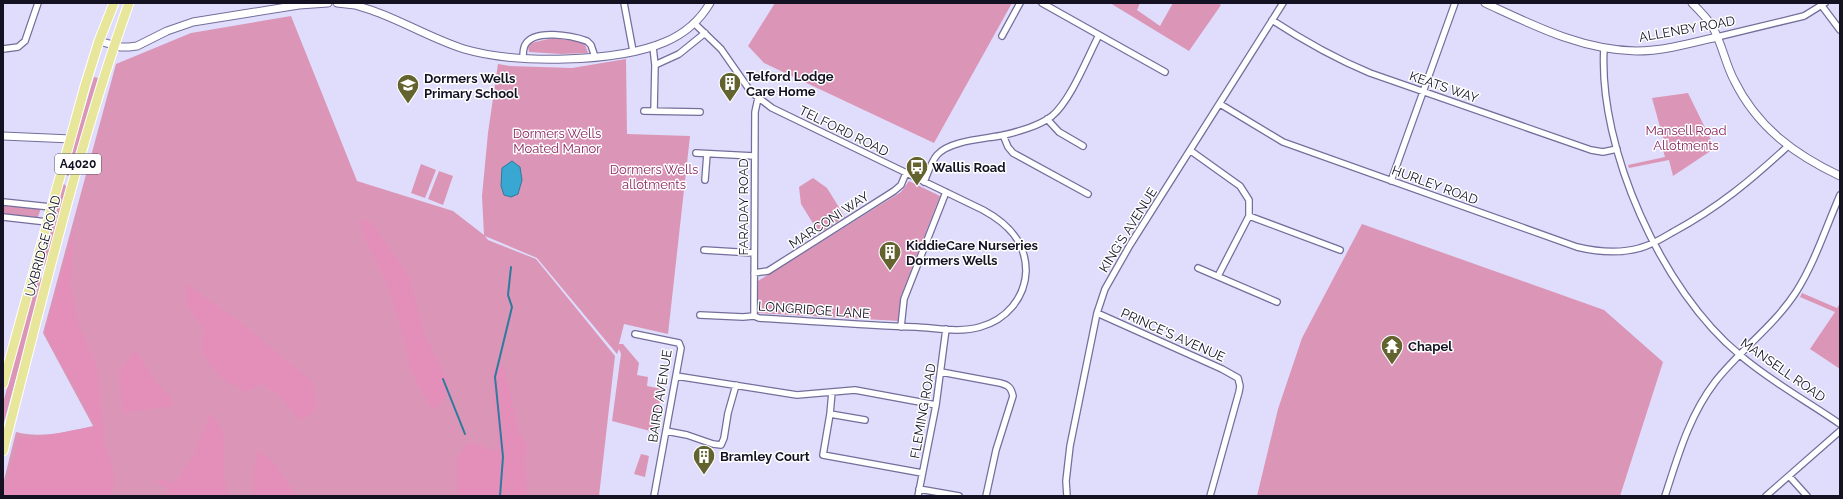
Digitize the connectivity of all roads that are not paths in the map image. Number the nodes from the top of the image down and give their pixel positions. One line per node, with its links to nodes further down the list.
1 (38, 3): 26 (street)
2 (114, 3): 22 (main road, UXBRIDGE ROAD / A4020)
3 (129, 3): 23 (main road, UXBRIDGE ROAD / A4020)
4 (328, 3): 23 (street)
5 (337, 3): 29 (street)
6 (624, 3): 27 (street)
7 (710, 3): 16 (street)
8 (1020, 3): 20 (street)
9 (1042, 3): 19 (street)
10 (1283, 3): 15 (street, KING'S AVENUE)
11 (1455, 3): 32 (street)
12 (1485, 3): 25 (street, ALLENBY ROAD)
13 (1692, 3): 21 (street)
14 (1824, 4): 17 (street); 21 (street, ALLENBY ROAD)
15 (1272, 20): 32 (street, KEATS WAY); 34 (street, KING'S AVENUE)
16 (694, 23): 18 (street, TELFORD ROAD); 24 (street)
17 (1840, 30)
18 (705, 33): 30 (street); 33 (street, TELFORD ROAD)
19 (1099, 35): 31 (street); 38 (street)
20 (1002, 36)
21 (1717, 37): 25 (street, ALLENBY ROAD); 43 (street)
22 (99, 41): 23 (street); 41 (main road, UXBRIDGE ROAD / A4020)
23 (114, 45): 54 (main road, UXBRIDGE ROAD / A4020)
24 (653, 47): 27 (street); 30 (street)
25 (1604, 48): 44 (street, MANSELL ROAD)
26 (3, 49)
27 (633, 51): 28 (street)
28 (594, 57): 29 (street); 29 (street)
29 (523, 58)
30 (655, 64): 36 (street)
31 (1165, 72)
32 (1423, 92): 44 (street, KEATS WAY); 53 (street)
33 (758, 98): 48 (street, FARADAY ROAD); 49 (street, TELFORD ROAD)
34 (1220, 104): 45 (street, KING'S AVENUE); 53 (street, HURLEY ROAD)
35 (644, 111): 36 (street)
36 (654, 111): 37 (street)
37 (700, 112)
38 (1047, 119): 39 (street); 42 (street)
39 (1003, 135): 55 (street); 57 (street)
40 (3, 136): 41 (street)
41 (71, 139): 51 (main road, UXBRIDGE ROAD / A4020)
42 (1083, 146)
43 (1788, 146): 50 (street); 64 (street, HURLEY ROAD)
44 (1617, 149): 64 (street, MANSELL ROAD)
45 (1191, 151): 61 (street); 74 (street, KING'S AVENUE)
46 (696, 153): 47 (street)
47 (707, 154): 48 (street); 52 (street)
48 (754, 156): 67 (street, FARADAY ROAD)
49 (906, 174): 55 (street, TELFORD ROAD); 69 (street, MARCONI WAY)
50 (1840, 176)
51 (59, 178): 54 (main road, A4020); 60 (main road, UXBRIDGE ROAD / A4020)
52 (705, 180)
53 (1391, 181): 64 (street, HURLEY ROAD)
54 (73, 182): 72 (main road, UXBRIDGE ROAD / A4020)
55 (924, 182): 56 (street, TELFORD ROAD)
56 (946, 192): 77 (street); 78 (street, TELFORD ROAD)
57 (1088, 194)
58 (1840, 195): 80 (street)
59 (3, 202): 60 (street)
60 (51, 206): 63 (main road, UXBRIDGE ROAD / A4020)
61 (1250, 216): 66 (street); 71 (street)
62 (3, 217): 63 (street)
63 (47, 222): 70 (main road, UXBRIDGE ROAD / A4020)
64 (1653, 243): 80 (street, MANSELL ROAD)
65 (704, 250): 67 (street)
66 (1340, 250)
67 (754, 253): 69 (street, FARADAY ROAD)
68 (1198, 268): 71 (street)
69 (754, 273): 76 (street, FARADAY ROAD)
70 (32, 276): 72 (main road); 83 (main road, UXBRIDGE ROAD / A4020)
71 (1218, 276): 73 (street)
72 (47, 281): 92 (main road, UXBRIDGE ROAD / A4020)
73 (1277, 302)
74 (1098, 313): 101 (street, KING'S AVENUE); 102 (street, PRINCE'S AVENUE)
75 (700, 316): 76 (street, LONGRIDGE LANE)
76 (754, 316): 77 (street, LONGRIDGE LANE)
77 (902, 327): 78 (street, LONGRIDGE LANE)
78 (946, 329): 81 (street, FLEMING ROAD)
79 (636, 334): 82 (street, BAIRD AVENUE)
80 (1739, 355): 89 (street, MANSELL ROAD); 103 (street)
81 (941, 372): 86 (street, FLEMING ROAD); 100 (street)
82 (676, 376): 84 (street); 90 (street, BAIRD AVENUE)
83 (3, 384)
84 (736, 385): 85 (street); 90 (street)
85 (832, 392): 86 (street); 87 (street)
86 (936, 405): 94 (street, FLEMING ROAD)
87 (830, 414): 88 (street); 94 (street)
88 (865, 420)
89 (1840, 424)
90 (666, 431): 97 (street, BAIRD AVENUE)
91 (1840, 431): 95 (street)
92 (6, 432): 93 (main road, UXBRIDGE ROAD / A4020)
93 (3, 451)
94 (922, 473): 96 (street, FLEMING ROAD)
95 (1789, 476): 104 (street); 105 (street)
96 (919, 489): 98 (street, FLEMING ROAD); 99 (street)
97 (654, 496)
98 (918, 496)
99 (959, 496)
100 (986, 496)
101 (1067, 496)
102 (1210, 496)
103 (1665, 496)
104 (1766, 496)
105 (1807, 496)

